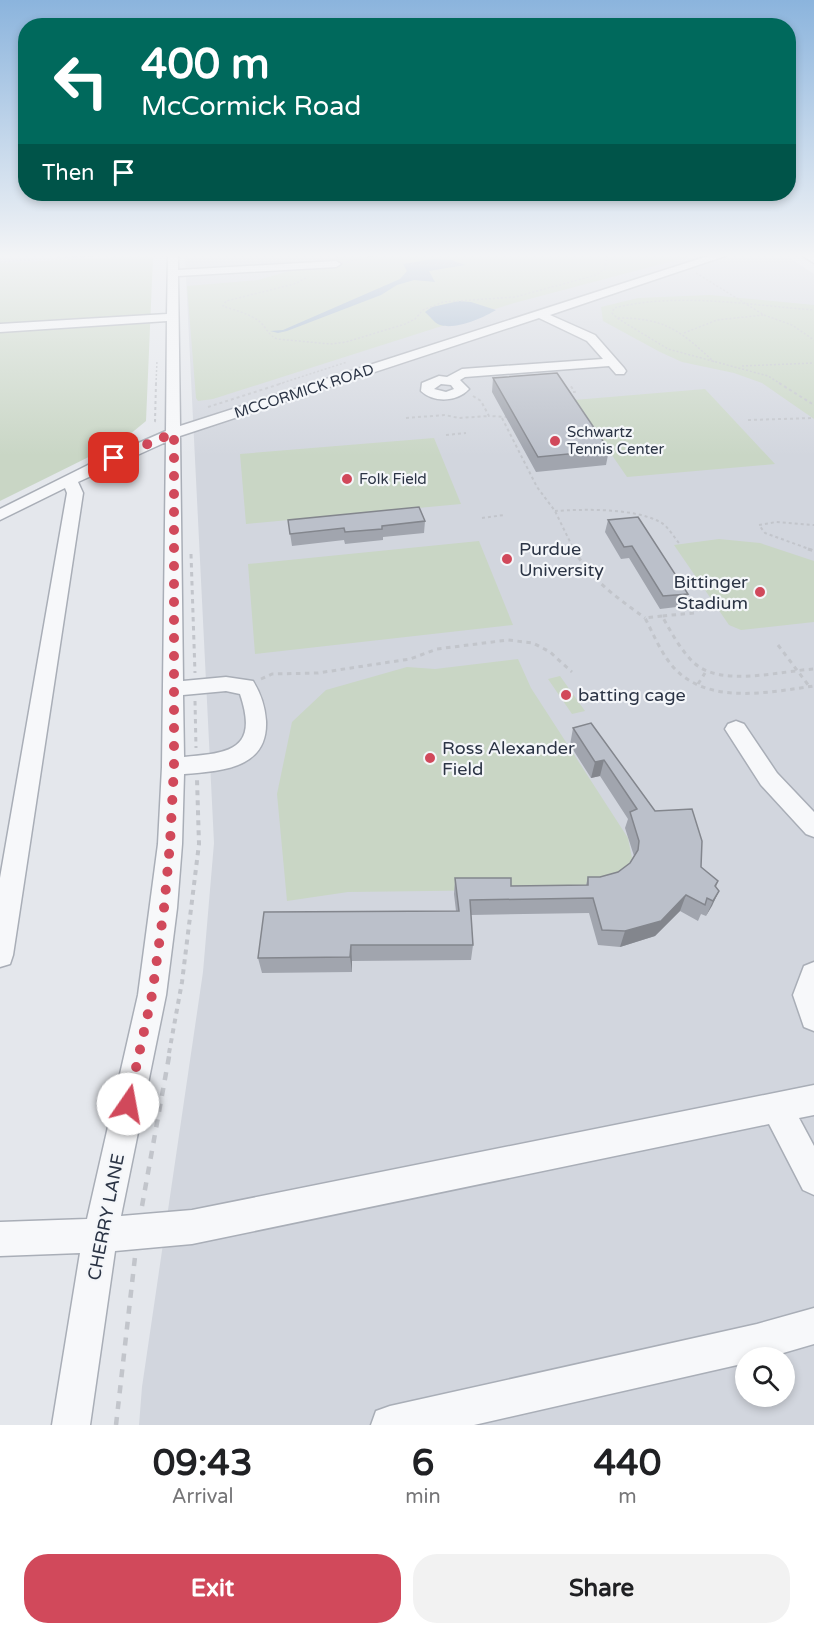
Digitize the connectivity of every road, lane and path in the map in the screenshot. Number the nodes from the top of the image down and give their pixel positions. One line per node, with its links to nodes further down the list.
1 (86, 322): 11 (street)
2 (172, 322): 30 (street, CHERRY LANE)
3 (260, 322): 4 (path)
4 (407, 322)
5 (518, 322): 30 (street, MCCORMICK ROAD)
6 (557, 322): 14 (street)
7 (624, 322): 15 (path)
8 (665, 322): 12 (path)
9 (711, 322): 12 (path)
10 (785, 322): 13 (path)
11 (0, 328)
12 (684, 333): 15 (path)
13 (814, 340)
14 (613, 362): 18 (street); 19 (street)
15 (714, 362): 17 (path)
16 (814, 363): 17 (path)
17 (737, 366): 23 (path)
18 (622, 374)
19 (450, 381): 21 (street); 21 (street)
20 (570, 385): 22 (path)
21 (460, 391): 24 (path)
22 (565, 393)
23 (813, 403)
24 (489, 416): 26 (path); 27 (path)
25 (507, 417): 27 (path)
26 (406, 418)
27 (502, 418): 34 (path)
28 (814, 418): 29 (path)
29 (748, 420)
30 (174, 433): 33 (street, MCCORMICK ROAD); 53 (street, CHERRY LANE)
31 (466, 433): 32 (path)
32 (446, 435)
33 (69, 480): 35 (street, MCCORMICK ROAD); 57 (street)
34 (555, 511): 39 (path); 43 (path)
35 (0, 515)
36 (504, 516): 37 (path)
37 (482, 518)
38 (814, 525): 40 (path)
39 (679, 543)
40 (814, 551)
41 (694, 613): 42 (path)
42 (662, 616): 43 (path); 48 (path)
43 (645, 618): 49 (path)
44 (778, 645): 46 (path)
45 (814, 669): 46 (path)
46 (796, 670): 48 (path); 51 (path)
47 (572, 672): 50 (path)
48 (705, 673): 49 (path)
49 (698, 684): 51 (path)
50 (246, 686): 53 (street); 55 (street)
51 (809, 686): 52 (path)
52 (814, 686)
53 (173, 689): 55 (street, CHERRY LANE)
54 (736, 729): 56 (street)
55 (174, 767): 64 (street, CHERRY LANE)
56 (814, 827)
57 (0, 955)
58 (814, 975): 59 (street)
59 (814, 1017)
60 (814, 1100): 61 (street)
61 (777, 1107): 62 (street); 63 (street)
62 (814, 1179)
63 (138, 1232): 64 (street); 68 (path)
64 (100, 1235): 65 (street); 67 (street, CHERRY LANE)
65 (0, 1239)
66 (814, 1326): 69 (street)
67 (71, 1425)
68 (116, 1425)
69 (390, 1425)

